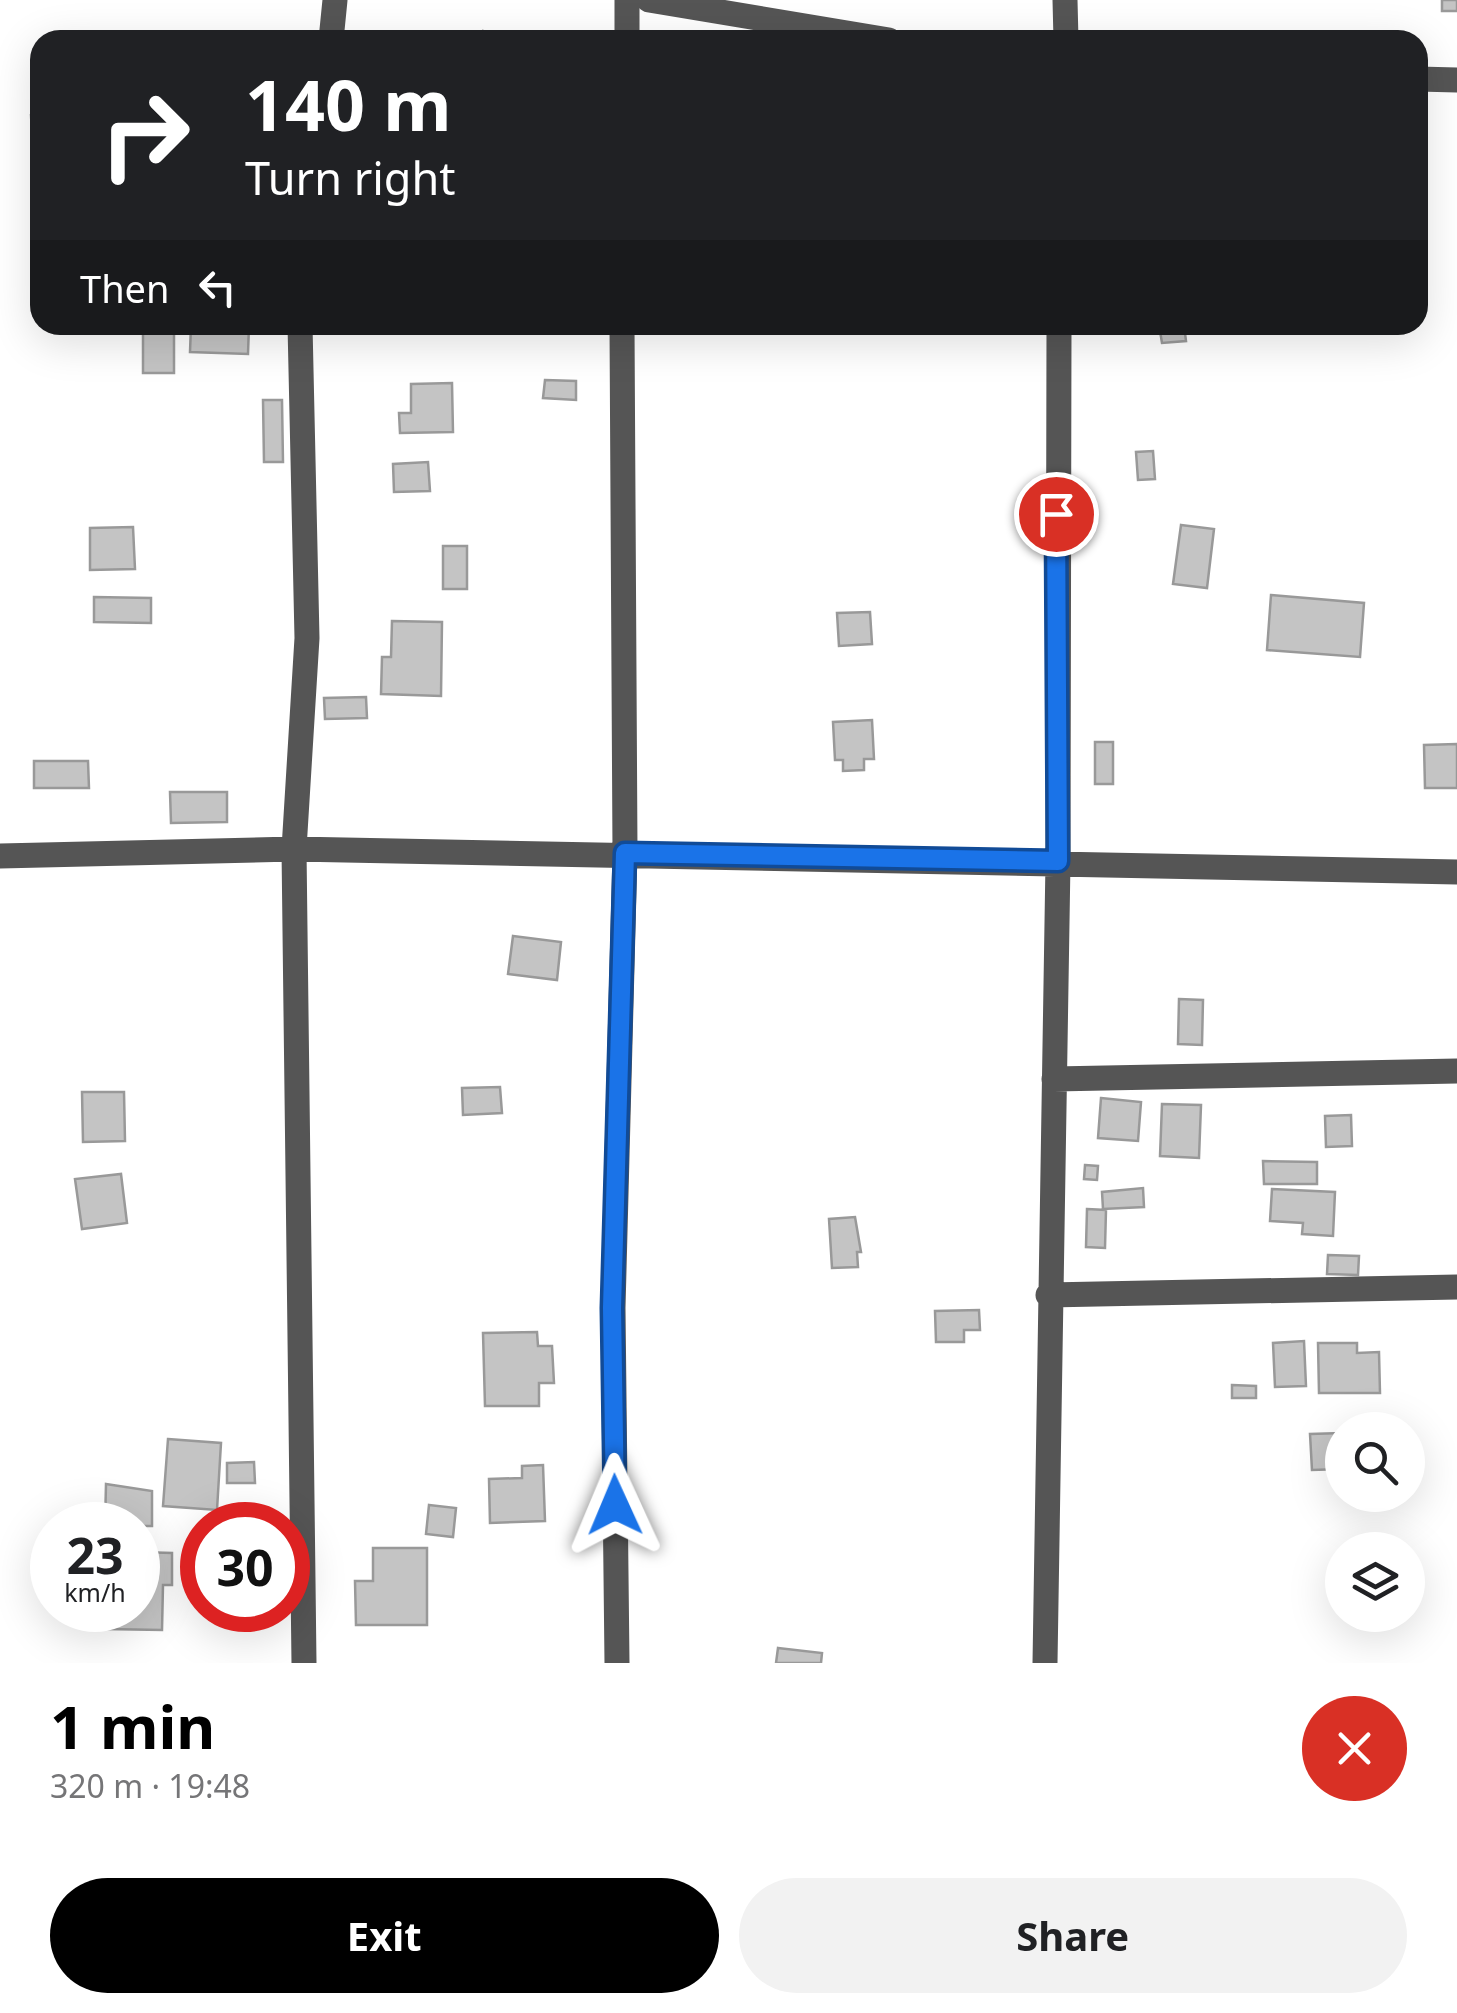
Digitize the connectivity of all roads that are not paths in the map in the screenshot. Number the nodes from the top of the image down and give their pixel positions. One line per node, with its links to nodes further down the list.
1 (335, 0): 5 (street)
2 (627, 0): 6 (street)
3 (649, 0): 7 (street)
4 (1065, 0): 8 (street)
5 (332, 30)
6 (627, 30)
7 (829, 30)
8 (1066, 30)
9 (1428, 79): 10 (street)
10 (1457, 80)
11 (300, 335): 14 (street)
12 (622, 335): 15 (street)
13 (1060, 335): 17 (street)
14 (294, 849): 15 (street); 16 (street); 23 (street)
15 (625, 853): 17 (street); 24 (street)
16 (0, 856)
17 (1058, 861): 18 (street); 20 (street)
18 (1457, 872)
19 (1457, 1070): 20 (street)
20 (1054, 1080): 22 (street)
21 (1457, 1287): 22 (street)
22 (1048, 1294): 25 (street)
23 (304, 1663)
24 (618, 1663)
25 (1045, 1663)

